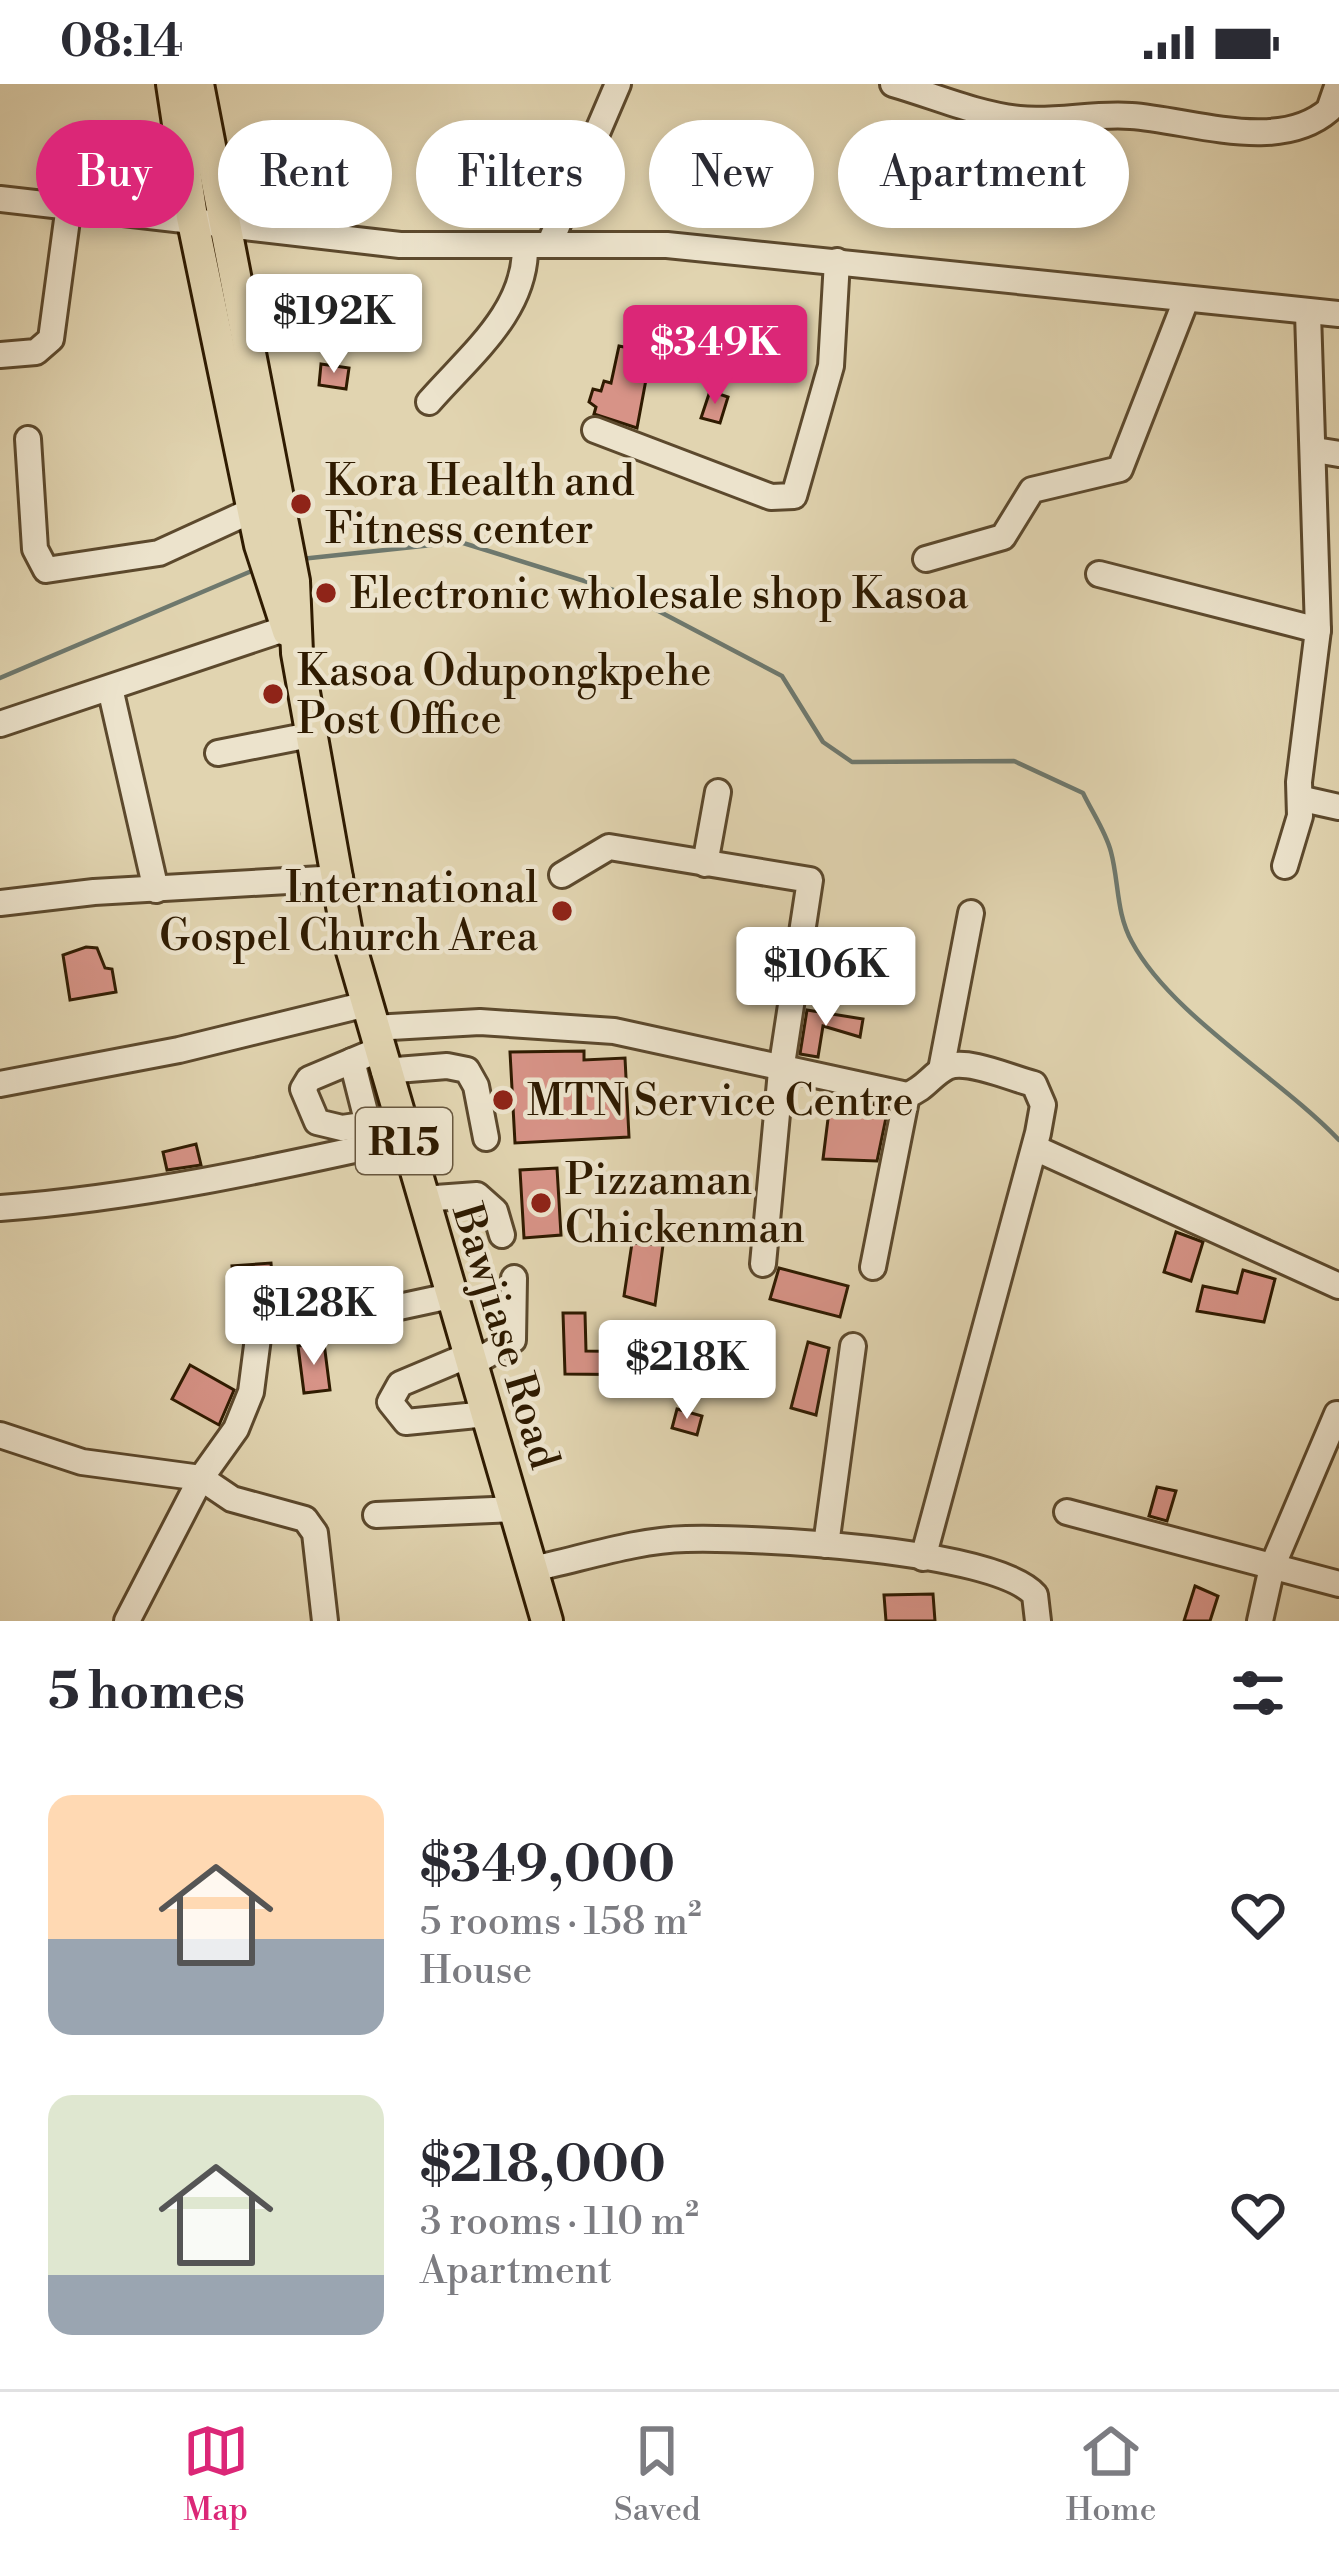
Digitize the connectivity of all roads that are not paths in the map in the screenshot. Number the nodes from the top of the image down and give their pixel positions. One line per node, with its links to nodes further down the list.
1 (172, 84): 6 (main road, Bawjiase Road / R15)
2 (198, 84): 7 (main road, Bawjiase Road / R15)
3 (618, 84): 14 (street)
4 (893, 84): 5 (street)
5 (1338, 84)
6 (177, 120)
7 (218, 192)
8 (0, 199): 9 (street)
9 (36, 202)
10 (194, 227): 24 (main road, Bawjiase Road / R15)
11 (66, 228): 19 (street)
12 (225, 228): 25 (main road, Bawjiase Road / R15)
13 (258, 228): 14 (street)
14 (537, 245): 15 (street); 20 (street)
15 (837, 261): 16 (street); 21 (street)
16 (1186, 300): 17 (street); 26 (street)
17 (1308, 313): 18 (street); 23 (street)
18 (1339, 314)
19 (0, 355)
20 (429, 402)
21 (595, 430)
22 (28, 439): 24 (street)
23 (1327, 452): 28 (street)
24 (253, 510): 25 (main road, Bawjiase Road / R15)
25 (274, 545): 29 (main road, Bawjiase Road / R15)
26 (926, 559)
27 (1099, 574): 28 (street)
28 (1318, 630): 35 (street)
29 (292, 641): 30 (street); 32 (main road, Bawjiase Road / R15)
30 (110, 688): 31 (street); 41 (street)
31 (0, 724)
32 (310, 735): 33 (street); 40 (main road, Bawjiase Road / R15)
33 (218, 753)
34 (718, 792): 37 (street)
35 (1303, 799): 36 (street); 38 (street)
36 (1339, 807)
37 (705, 864): 39 (street); 46 (street)
38 (1285, 866)
39 (562, 875)
40 (340, 878): 41 (street); 44 (main road, Bawjiase Road / R15)
41 (156, 890): 42 (street)
42 (1, 900)
43 (971, 913): 45 (street)
44 (371, 1043): 46 (street); 47 (street); 49 (main road, Bawjiase Road / R15); 49 (street); 50 (street)
45 (941, 1070): 48 (street); 51 (street)
46 (781, 1071): 48 (street); 55 (street)
47 (0, 1084)
48 (907, 1095): 56 (street)
49 (390, 1128): 52 (main road, Bawjiase Road / R15); 53 (street)
50 (486, 1138)
51 (1035, 1148): 58 (street); 70 (street)
52 (422, 1199): 54 (street); 59 (main road, Bawjiase Road / R15)
53 (0, 1208)
54 (502, 1234)
55 (763, 1264)
56 (873, 1267)
57 (514, 1279): 61 (street)
58 (1339, 1286)
59 (450, 1296): 61 (main road, Bawjiase Road / R15); 65 (street)
60 (853, 1346): 69 (street)
61 (470, 1360): 62 (main road, Bawjiase Road / R15); 62 (street)
62 (487, 1414): 66 (main road, Bawjiase Road / R15)
63 (1337, 1414): 71 (street)
64 (0, 1436): 65 (street)
65 (201, 1478): 74 (street); 75 (street)
66 (515, 1509): 68 (street); 72 (main road, Bawjiase Road / R15)
67 (1066, 1512): 71 (street)
68 (376, 1515)
69 (826, 1545): 70 (street); 72 (street)
70 (923, 1558): 77 (street)
71 (1271, 1567): 73 (street); 78 (street)
72 (532, 1569): 76 (main road, Bawjiase Road / R15)
73 (1339, 1584)
74 (128, 1621)
75 (326, 1621)
76 (547, 1621)
77 (1038, 1621)
78 (1260, 1621)

